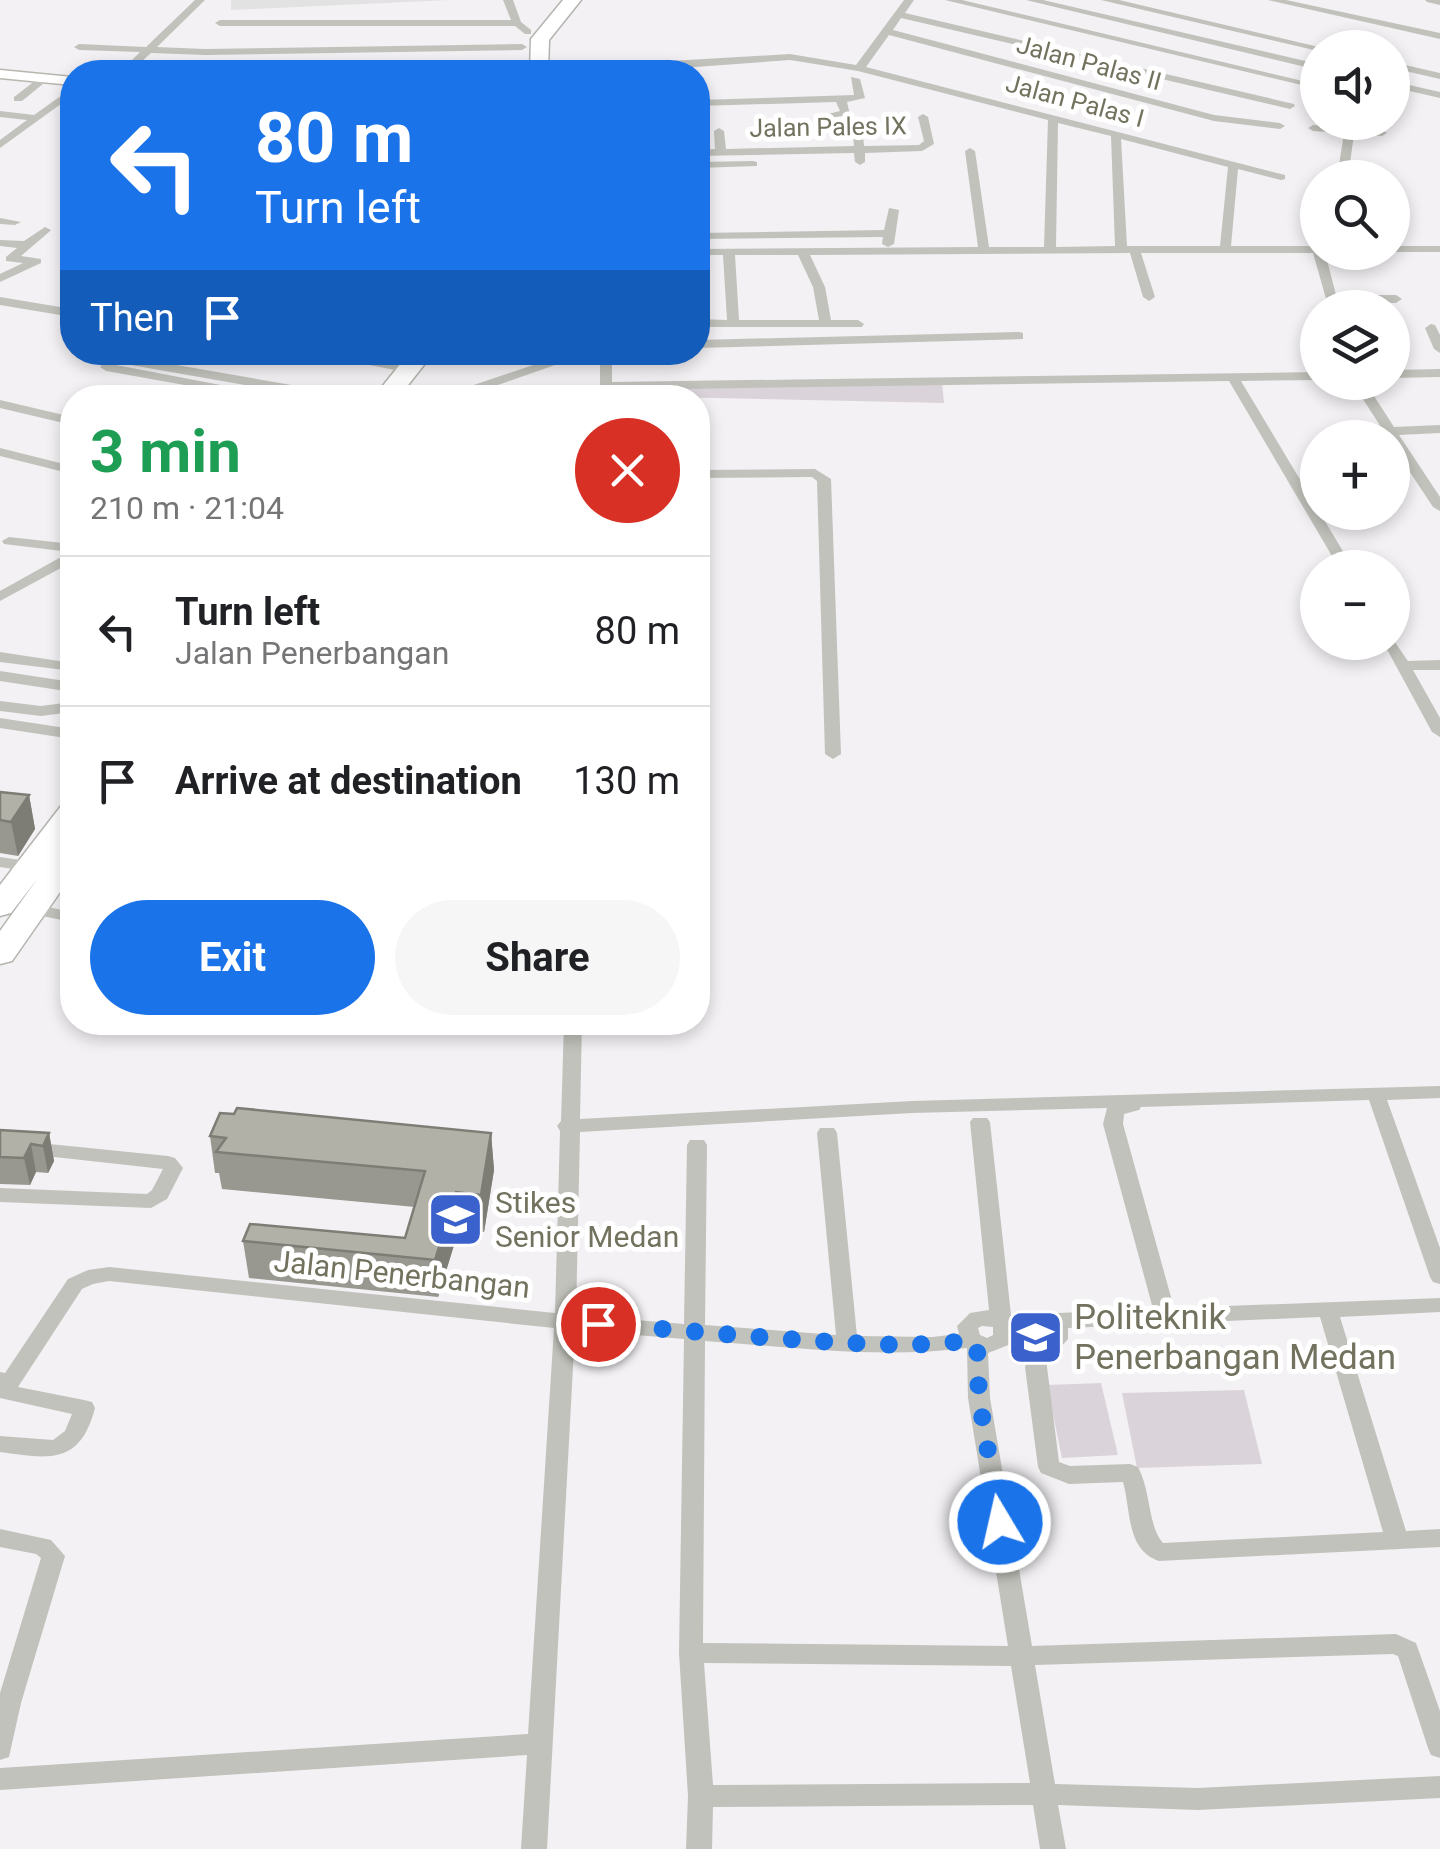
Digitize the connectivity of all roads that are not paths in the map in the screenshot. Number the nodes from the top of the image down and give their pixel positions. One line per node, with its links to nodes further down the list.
1 (200, 0): 21 (street)
2 (508, 0): 17 (street)
3 (556, 0): 17 (highway)
4 (572, 0): 24 (highway)
5 (909, 0): 13 (street)
6 (950, 0): 33 (street)
7 (1031, 0): 26 (street)
8 (1106, 0): 19 (street)
9 (1273, 0): 18 (street)
10 (1318, 0): 15 (street)
11 (1430, 0): 12 (street)
12 (1440, 2)
13 (900, 15): 16 (street); 40 (street)
14 (220, 23): 17 (street)
15 (1440, 26)
16 (888, 32): 28 (street); 46 (street, Jalan Palas II)
17 (522, 34): 21 (street); 23 (highway)
18 (1440, 36)
19 (1300, 44)
20 (80, 47): 21 (street)
21 (149, 51): 22 (street)
22 (139, 60)
23 (523, 60)
24 (539, 60)
25 (710, 62): 28 (street, Jalan Palas I)
26 (1300, 63)
27 (1410, 69): 30 (street)
28 (856, 73): 36 (street); 45 (street, Jalan Palas I)
29 (0, 74): 31 (street)
30 (1440, 76)
31 (44, 79): 32 (street); 37 (street)
32 (60, 81)
33 (1300, 82)
34 (1410, 88): 35 (street)
35 (1438, 95)
36 (840, 98): 39 (street); 42 (street)
37 (18, 99)
38 (60, 100): 44 (street)
39 (710, 103)
40 (1290, 106)
41 (0, 114): 44 (street)
42 (832, 116)
43 (923, 117): 54 (street, Jalan Pales IX)
44 (37, 118): 50 (street)
45 (1053, 119): 49 (street, Jalan Palas I); 68 (street)
46 (1280, 126)
47 (719, 131): 53 (street)
48 (858, 134): 54 (street)
49 (1116, 136): 57 (street, Jalan Palas I); 69 (street)
50 (0, 145)
51 (970, 151): 74 (street)
52 (710, 152): 53 (street, Jalan Pales IX)
53 (722, 152): 54 (street, Jalan Pales IX)
54 (859, 156)
55 (753, 164): 56 (street)
56 (710, 165)
57 (1233, 167): 58 (street, Jalan Palas I); 70 (street)
58 (1280, 176)
59 (893, 210): 63 (street)
60 (0, 221): 61 (street)
61 (15, 222)
62 (45, 230): 66 (street)
63 (890, 234): 64 (street); 67 (street)
64 (710, 236)
65 (0, 243): 66 (street)
66 (27, 245): 78 (street)
67 (888, 249): 73 (street); 74 (street)
68 (1050, 249): 69 (street); 74 (street)
69 (1128, 249): 70 (street); 80 (street)
70 (1225, 249): 75 (street)
71 (1410, 249): 72 (street)
72 (1440, 249)
73 (802, 250): 77 (street); 85 (street)
74 (984, 250)
75 (1300, 251)
76 (710, 252): 77 (street)
77 (729, 252): 84 (street)
78 (6, 262): 79 (street)
79 (0, 278)
80 (1148, 297)
81 (0, 301): 82 (street)
82 (60, 311)
83 (710, 323): 84 (street)
84 (733, 324): 85 (street)
85 (826, 324): 86 (street)
86 (858, 324)
87 (1431, 328): 90 (street)
88 (1019, 336): 89 (street)
89 (710, 344)
90 (1440, 348)
91 (111, 365): 100 (street)
92 (154, 365): 97 (street)
93 (352, 365): 104 (street)
94 (425, 365): 104 (highway)
95 (547, 365): 106 (street)
96 (559, 365): 107 (street)
97 (160, 366): 100 (street); 103 (street)
98 (1440, 373): 99 (street)
99 (1410, 374)
100 (148, 376): 103 (street)
101 (1232, 376): 102 (street); 108 (street); 120 (street)
102 (1300, 376)
103 (190, 377): 105 (street)
104 (406, 382)
105 (241, 385)
106 (487, 385)
107 (499, 385)
108 (710, 389)
109 (0, 404): 110 (street)
110 (60, 418)
111 (1440, 428): 112 (street)
112 (1410, 430)
113 (0, 452): 115 (street)
114 (1410, 461): 117 (street)
115 (60, 467)
116 (710, 474): 137 (street)
117 (1440, 506)
118 (3, 542): 119 (street)
119 (60, 550)
120 (1335, 550)
121 (60, 559): 122 (street)
122 (0, 596)
123 (0, 657): 126 (street)
124 (1400, 660): 127 (street)
125 (1440, 664): 127 (street)
126 (60, 665)
127 (1404, 666): 136 (street)
128 (60, 671): 130 (street)
129 (0, 676): 130 (street)
130 (46, 684): 131 (street)
131 (60, 686)
132 (0, 706): 133 (street)
133 (60, 710)
134 (0, 724): 135 (street)
135 (60, 732)
136 (1440, 732)
137 (833, 754)
138 (60, 828): 140 (highway)
139 (60, 860): 140 (highway)
140 (12, 886): 141 (street); 142 (highway)
141 (60, 910)
142 (0, 954)
143 (572, 1035): 148 (street)
144 (1440, 1092): 148 (street)
145 (1440, 1100): 146 (street)
146 (1378, 1101): 153 (street); 156 (street)
147 (980, 1122): 159 (street)
148 (567, 1126): 158 (street)
149 (827, 1132): 162 (street)
150 (697, 1145): 160 (street)
151 (2, 1148): 152 (street)
152 (0, 1195)
153 (1440, 1277)
154 (1440, 1305): 155 (street)
155 (1328, 1310): 156 (street); 167 (street)
156 (1166, 1314): 157 (street)
157 (1057, 1320): 159 (street); 167 (street)
158 (564, 1322): 160 (street, Jalan Penerbangan); 163 (street, Jalan Penerbangan); 170 (street)
159 (1002, 1323): 161 (street)
160 (698, 1331): 162 (street, Jalan Penerbangan); 168 (street)
161 (974, 1342): 162 (street, Jalan Penerbangan); 169 (street)
162 (847, 1344)
163 (4, 1388): 164 (street)
164 (0, 1444)
165 (0, 1538): 172 (street)
166 (1440, 1538): 167 (street)
167 (1397, 1540)
168 (692, 1653): 169 (street); 176 (street)
169 (1021, 1656): 171 (street); 175 (street)
170 (539, 1744): 173 (street); 177 (street)
171 (1440, 1748)
172 (0, 1750)
173 (0, 1779)
174 (1440, 1787): 175 (street)
175 (1042, 1794): 176 (street); 179 (street)
176 (701, 1796): 178 (street)
177 (534, 1849)
178 (698, 1849)
179 (1054, 1849)

